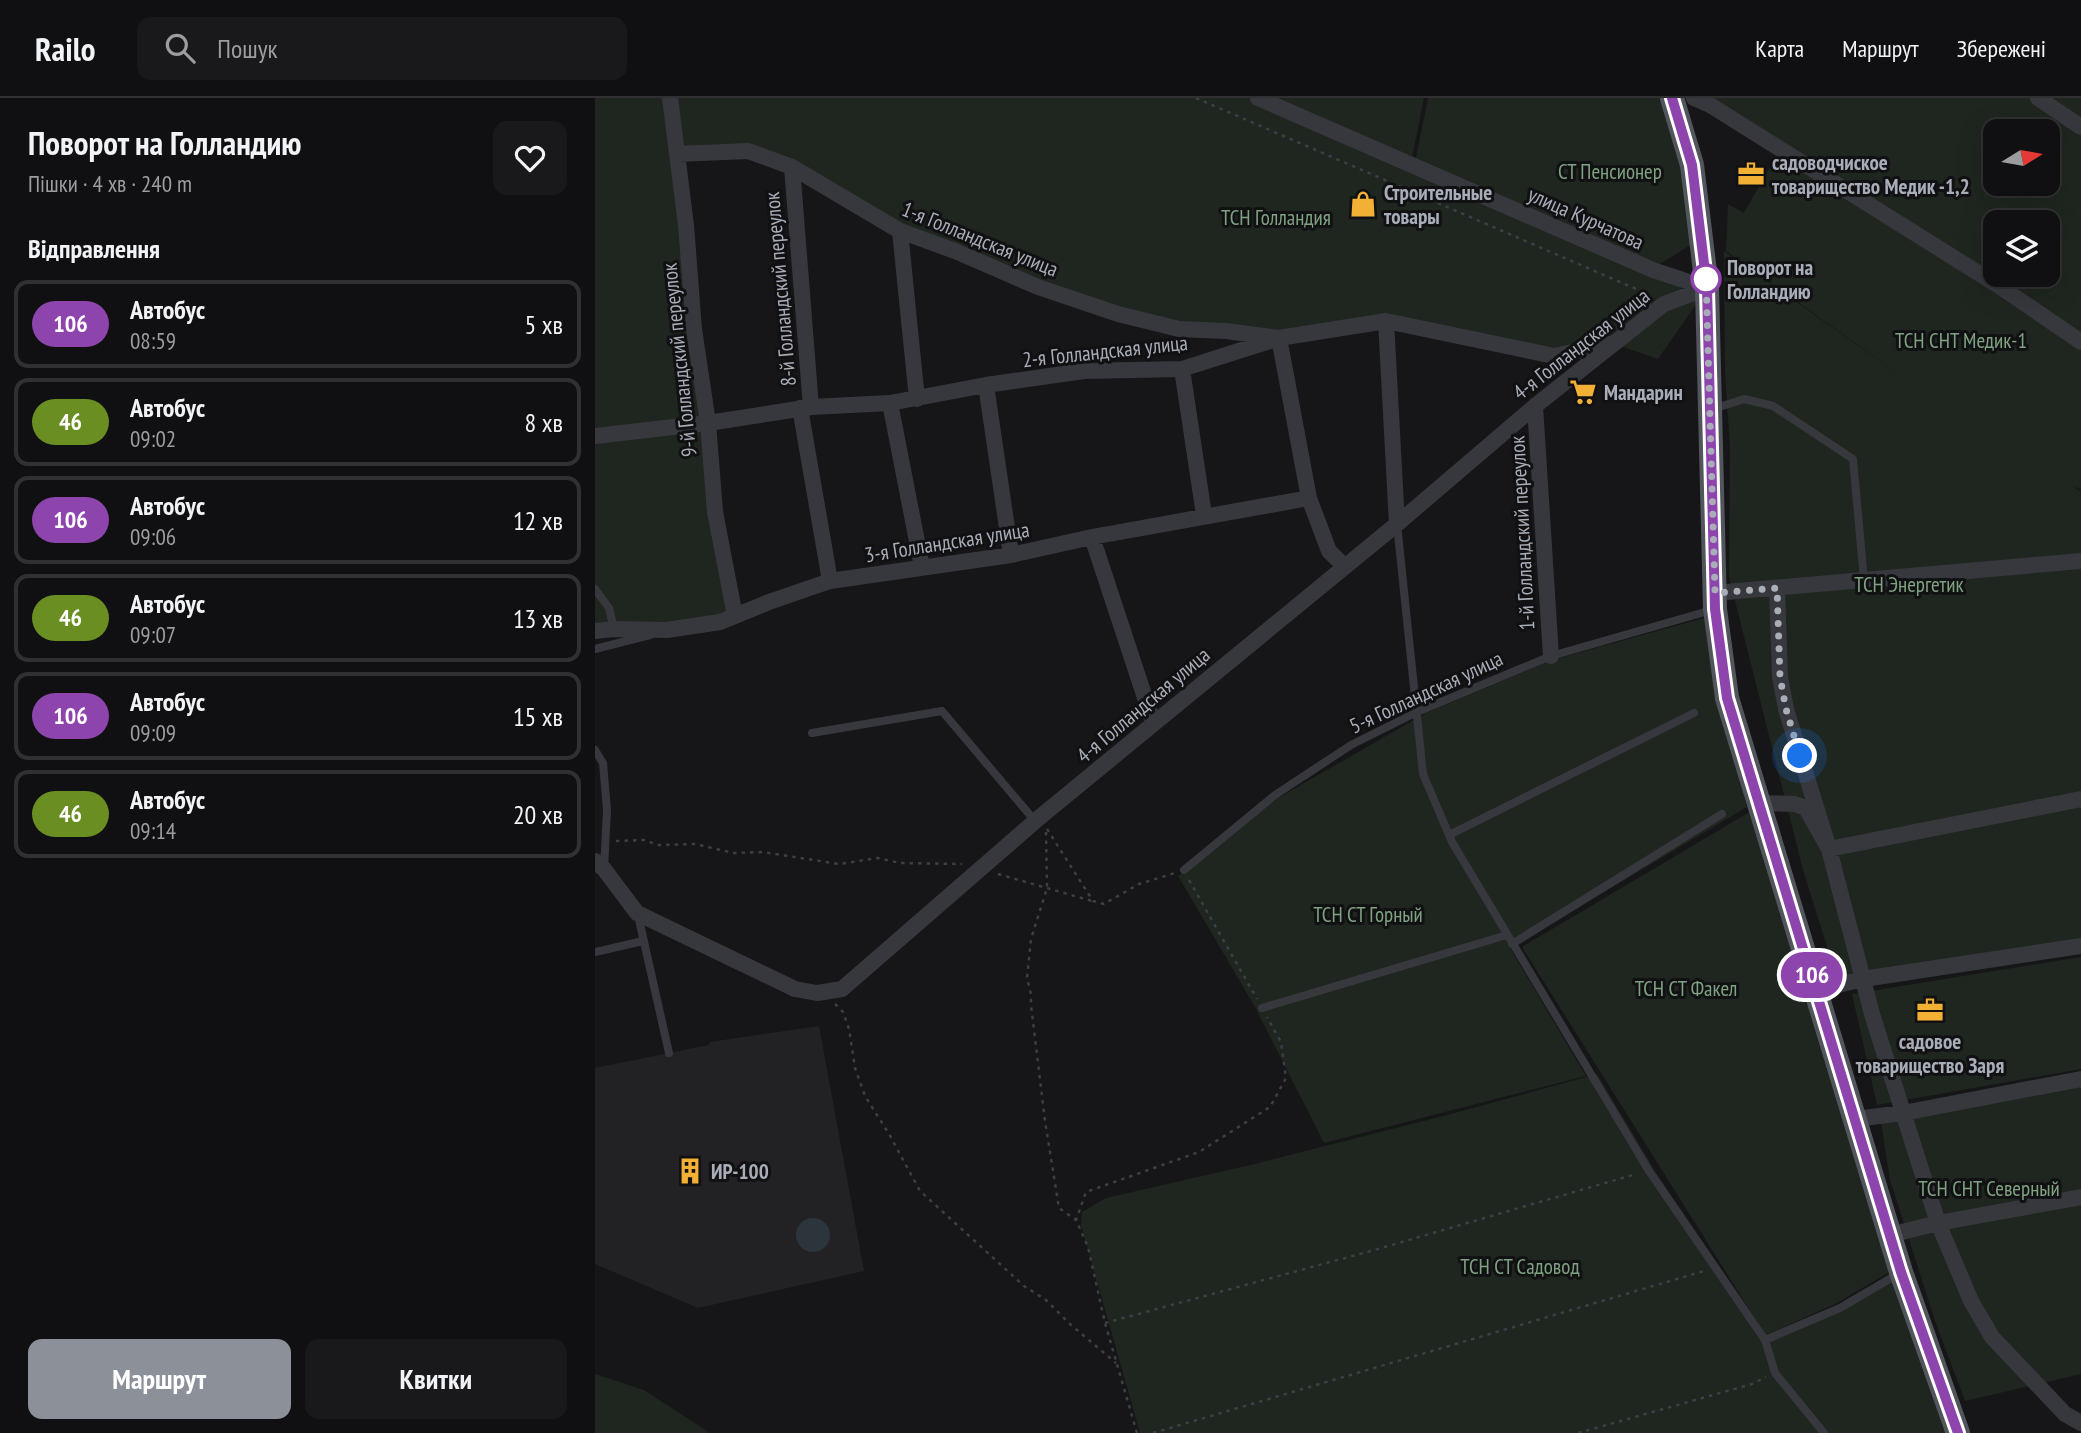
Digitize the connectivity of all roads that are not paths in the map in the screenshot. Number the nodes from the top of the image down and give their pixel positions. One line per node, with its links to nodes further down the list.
1 (670, 98): 8 (street, 9-й Голландский переулок)
2 (1258, 98): 11 (street, улица Курчатова)
3 (1672, 98): 11 (main road)
4 (1694, 98): 6 (street)
5 (2038, 98): 7 (street)
6 (1709, 102): 14 (street)
7 (2081, 127)
8 (677, 154): 9 (street, 1-я Голландская улица); 23 (street, 9-й Голландский переулок)
9 (792, 167): 10 (street, 1-я Голландская улица); 21 (street, 8-й Голландский переулок)
10 (900, 231): 13 (street, 1-я Голландская улица); 18 (street)
11 (1707, 288): 15 (street, 4-я Голландская улица); 22 (main road)
12 (1386, 321): 13 (street, 2-я Голландская улица); 15 (street, 2-я Голландская улица); 27 (street)
13 (1279, 338): 16 (street, 2-я Голландская улица); 25 (street)
14 (2081, 342)
15 (1613, 344): 20 (street, 4-я Голландская улица)
16 (1182, 369): 17 (street, 2-я Голландская улица); 26 (street)
17 (986, 385): 18 (street, 2-я Голландская улица); 29 (street)
18 (917, 399): 19 (street, 2-я Голландская улица)
19 (890, 403): 21 (street, 2-я Голландская улица); 32 (street)
20 (1535, 406): 27 (street, 4-я Голландская улица); 43 (street, 1-й Голландский переулок)
21 (805, 407): 23 (street, 2-я Голландская улица); 34 (street, 8-й Голландский переулок)
22 (1710, 410): 33 (lane); 37 (main road)
23 (708, 423): 24 (street, 2-я Голландская улица); 38 (street, 9-й Голландский переулок)
24 (595, 436)
25 (1309, 498): 26 (street, 3-я Голландская улица); 31 (street)
26 (1204, 515): 28 (street, 3-я Голландская улица)
27 (1397, 524): 31 (street, 4-я Голландская улица); 44 (lane)
28 (1092, 537): 29 (street, 3-я Голландская улица); 46 (street)
29 (1011, 555): 32 (street, 3-я Голландская улица)
30 (2081, 561): 33 (street)
31 (1344, 566): 46 (street, 4-я Голландская улица)
32 (922, 567): 34 (street, 3-я Голландская улица)
33 (1864, 580): 35 (street)
34 (830, 581): 38 (street, 3-я Голландская улица)
35 (1777, 588): 37 (street); 54 (street)
36 (595, 589): 39 (lane)
37 (1715, 601): 43 (lane, 5-я Голландская улица); 50 (main road)
38 (735, 617): 40 (street, 3-я Голландская улица)
39 (614, 629): 40 (street, 3-я Голландская улица); 41 (street, 3-я Голландская улица)
40 (667, 630): 42 (lane)
41 (595, 631)
42 (595, 649)
43 (1551, 656): 44 (lane, 5-я Голландская улица)
44 (1417, 712): 53 (lane); 56 (lane, 5-я Голландская улица)
45 (1694, 713): 53 (lane)
46 (1153, 722): 52 (street, 4-я Голландская улица)
47 (812, 733): 52 (lane)
48 (595, 750): 55 (lane)
49 (2081, 799): 54 (street)
50 (1758, 803): 54 (street); 64 (main road)
51 (1722, 814): 60 (lane)
52 (1041, 824): 57 (street, 4-я Голландская улица)
53 (1449, 835): 58 (lane)
54 (1829, 849): 63 (street)
55 (600, 865): 57 (street)
56 (1184, 870)
57 (637, 912): 59 (lane)
58 (1507, 935): 60 (lane); 65 (lane)
59 (643, 940): 62 (lane); 66 (lane)
60 (1512, 944): 74 (lane)
61 (2081, 946): 63 (street)
62 (595, 951)
63 (1863, 979): 64 (street); 68 (street)
64 (1817, 990): 69 (main road)
65 (1262, 1008)
66 (669, 1053)
67 (2081, 1079): 68 (street)
68 (1903, 1113): 69 (street); 71 (street)
69 (1855, 1119): 72 (main road)
70 (2081, 1197): 71 (street)
71 (1938, 1223): 72 (street); 75 (street)
72 (1889, 1235): 73 (main road)
73 (1901, 1272): 74 (lane); 77 (main road)
74 (1765, 1340): 76 (lane)
75 (2081, 1423)
76 (1824, 1433)
77 (1958, 1433)

